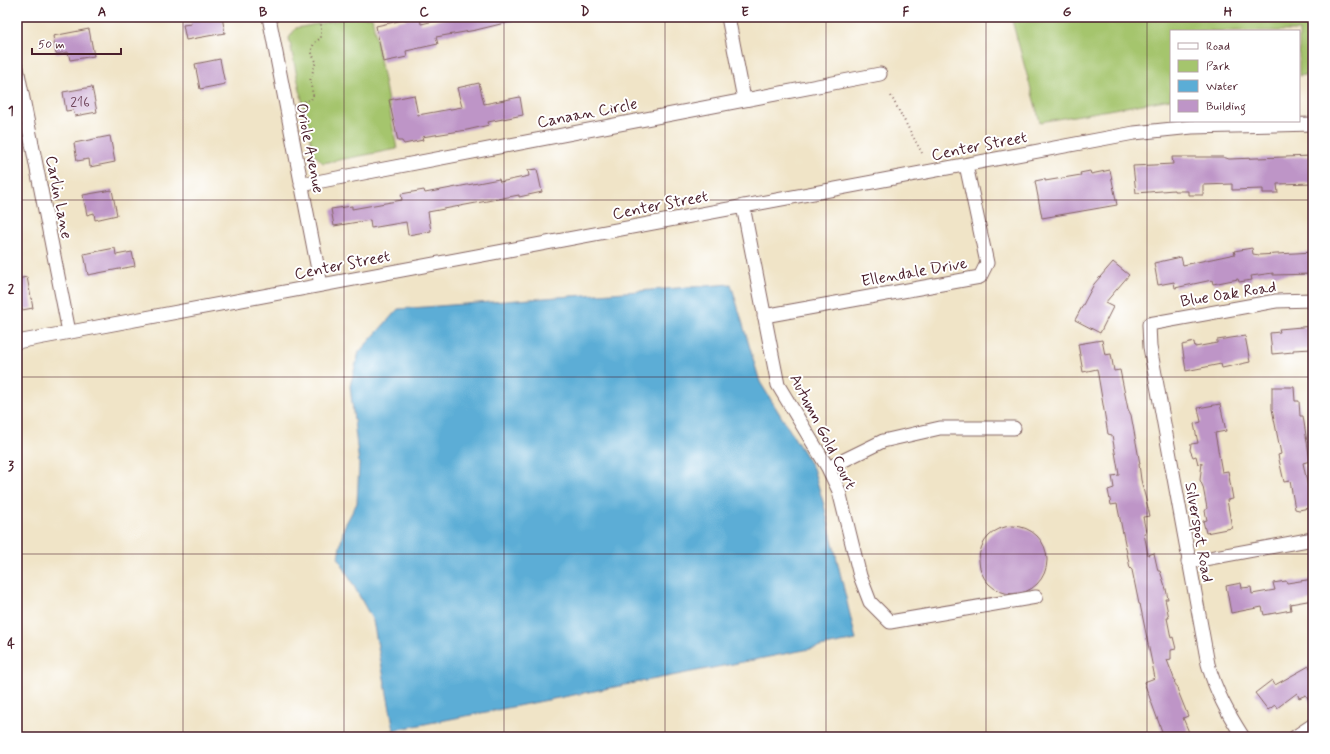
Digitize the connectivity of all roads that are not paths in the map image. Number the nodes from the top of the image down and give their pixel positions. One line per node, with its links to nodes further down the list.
1 (270, 17): 8 (street, Oriole Avenue)
2 (728, 17): 5 (street)
3 (17, 68): 14 (street, Carlin Lane)
4 (880, 74): 5 (street, Canaan Circle)
5 (744, 99): 8 (street, Canaan Circle)
6 (1313, 124): 7 (street, Center Street)
7 (966, 165): 9 (street, Center Street); 12 (street, Ellendale Drive)
8 (301, 185): 10 (street, Oriole Avenue)
9 (743, 206): 10 (street, Center Street); 12 (street, Autumn Gold Court)
10 (321, 285): 14 (street, Center Street)
11 (1313, 300): 13 (street, Blue Oak Road)
12 (764, 316): 17 (street, Autumn Gold Court)
13 (1150, 324): 19 (street, Silverspot Road)
14 (69, 332): 15 (street, Center Street)
15 (17, 342)
16 (1014, 428): 17 (street)
17 (828, 468): 20 (street, Autumn Gold Court)
18 (1313, 539): 19 (street)
19 (1188, 562): 22 (street, Silverspot Road)
20 (1036, 597)
21 (1313, 725): 23 (street)
22 (1244, 737)
23 (1295, 737)

